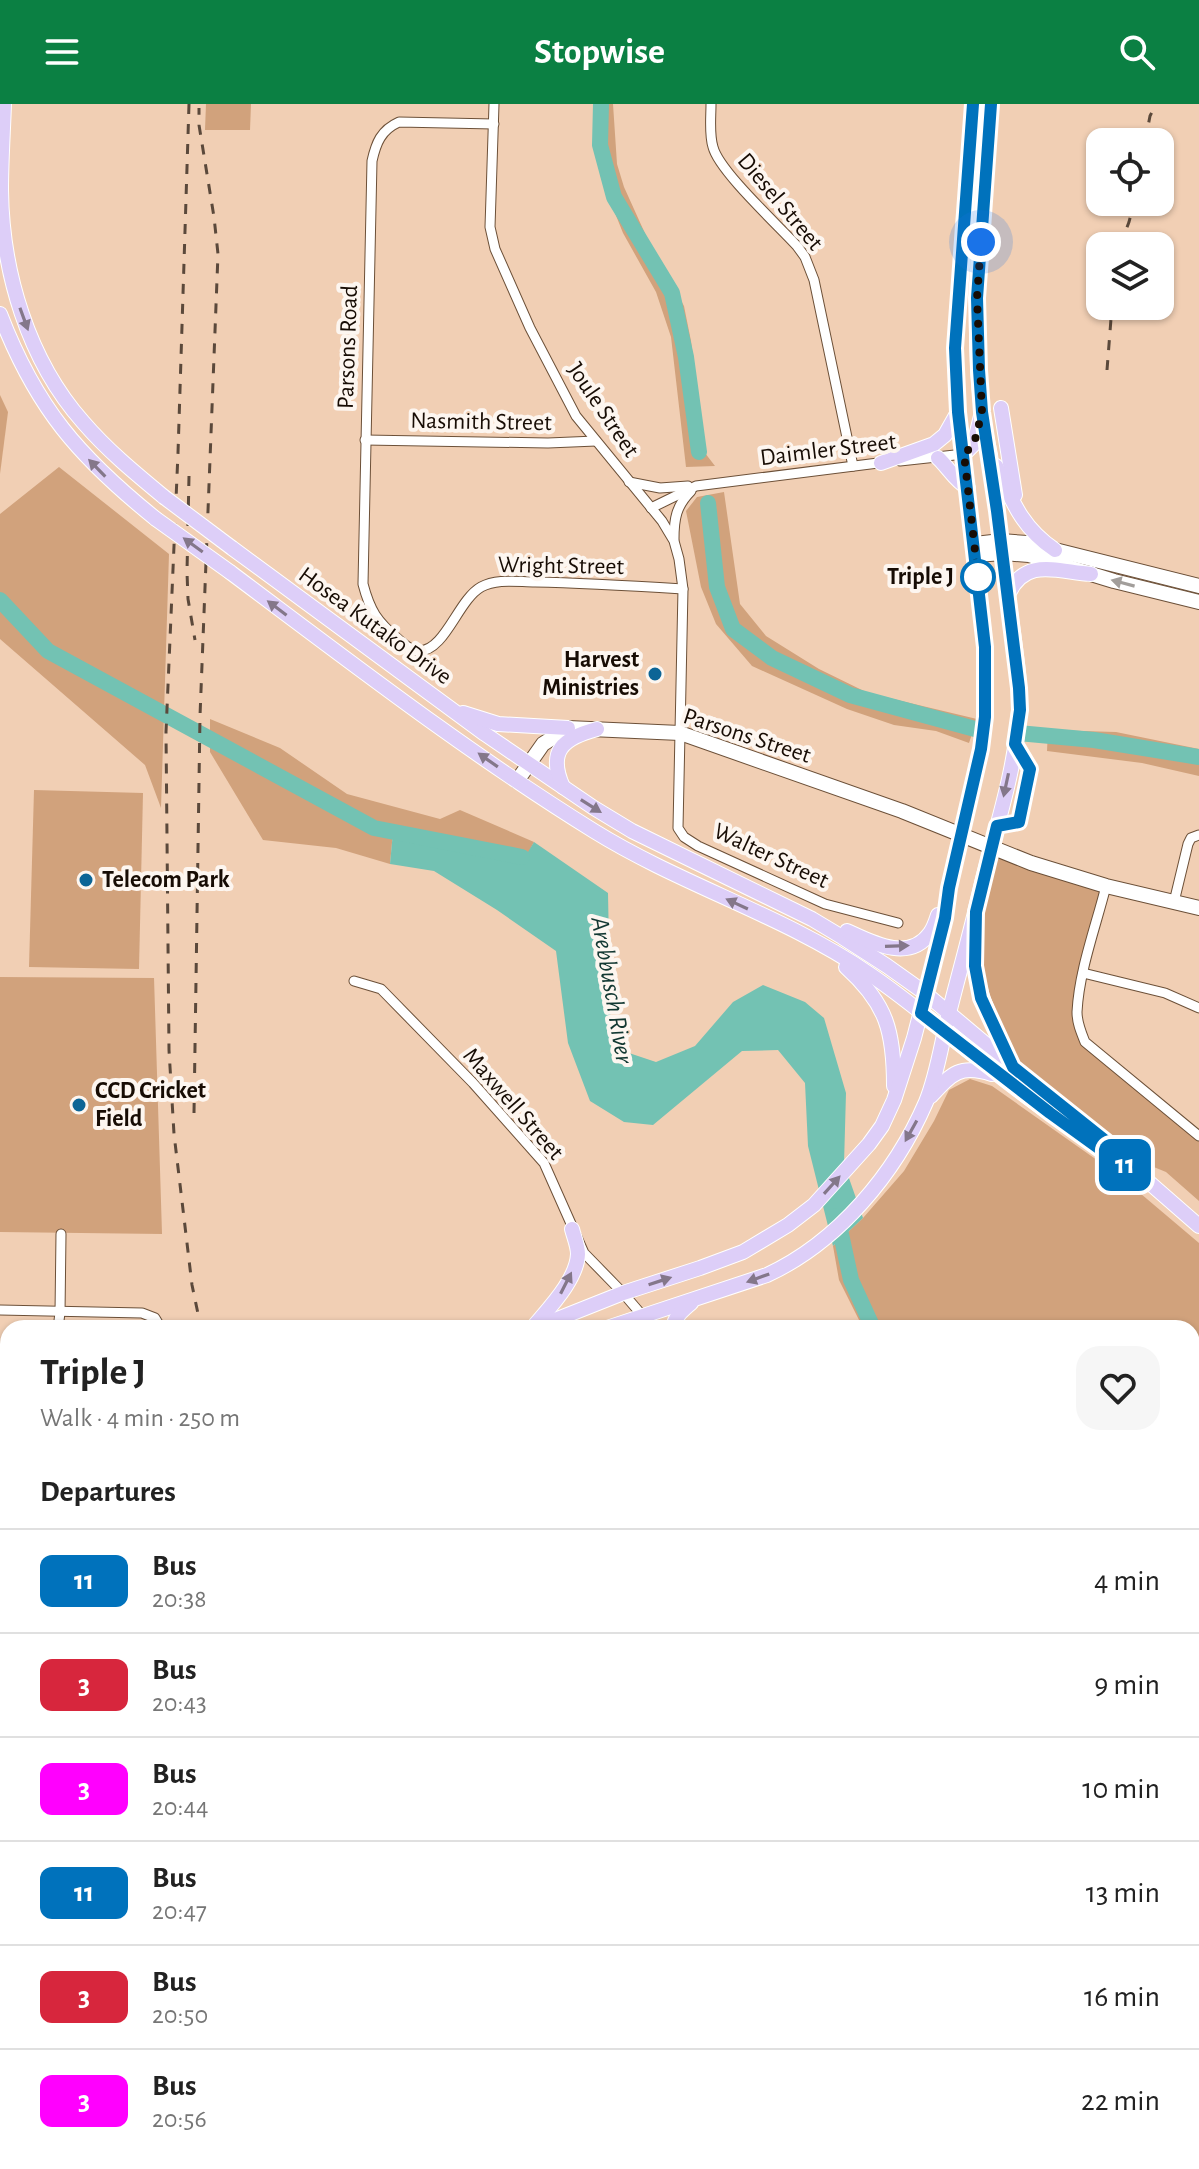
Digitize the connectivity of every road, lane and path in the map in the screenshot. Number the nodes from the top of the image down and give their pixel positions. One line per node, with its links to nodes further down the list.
1 (4, 104): 35 (main road, Hosea Kutako Drive, one-way to 35, bridge)
2 (494, 104): 6 (street, Joule Street)
3 (711, 104): 19 (street, Diesel Street)
4 (973, 104): 9 (main road)
5 (991, 104): 7 (main road)
6 (494, 124): 13 (street, Parsons Road); 14 (street, Joule Street)
7 (977, 298): 9 (main road); 12 (main road)
8 (0, 314): 40 (main road, Hosea Kutako Drive, one-way to 8, bridge)
9 (952, 323): 11 (main road)
10 (1001, 408): 24 (main road)
11 (958, 412): 16 (main road); 18 (main road)
12 (982, 412): 15 (main road); 16 (main road)
13 (365, 440): 14 (street, Nasmith Street); 34 (street, Parsons Road)
14 (596, 441): 20 (street, Joule Street)
15 (989, 451): 24 (main road); 26 (main road)
16 (964, 454): 17 (street, Daimler Street); 22 (main road)
17 (938, 458): 18 (street, Daimler Street); 22 (main road)
18 (881, 463): 19 (street, Daimler Street)
19 (853, 466): 21 (street, Daimler Street)
20 (629, 482): 21 (street, Daimler Street); 23 (street, Joule Street)
21 (696, 486): 23 (street, Daimler Street); 25 (street)
22 (968, 488): 27 (main road)
23 (651, 508): 25 (street, Joule Street)
24 (1018, 511): 28 (main road)
25 (674, 541): 31 (street, Joule Street)
26 (1002, 547): 27 (street); 28 (street); 29 (street); 32 (main road)
27 (975, 550): 42 (main road)
28 (1055, 550): 30 (street)
29 (1091, 574): 32 (main road); 33 (street, one-way to 29)
30 (1199, 586)
31 (683, 589): 34 (street, Wright Street); 38 (street, Joule Street)
32 (1008, 595): 44 (main road, one-way to 44)
33 (1199, 602)
34 (422, 651)
35 (448, 707): 36 (main road); 39 (main road, Hosea Kutako Drive)
36 (568, 728): 37 (street, Parsons Street); 39 (street)
37 (597, 729): 38 (street, Parsons Street); 41 (main road)
38 (680, 733): 42 (street, Parsons Street); 51 (street, Walter Street)
39 (528, 764): 40 (street); 41 (main road, Hosea Kutako Drive)
40 (517, 781): 52 (main road, Hosea Kutako Drive, one-way to 40)
41 (564, 788): 46 (main road, Hosea Kutako Drive, one-way to 46)
42 (962, 834): 44 (street, Parsons Street); 47 (main road)
43 (1199, 835): 48 (street)
44 (991, 847): 45 (street, Parsons Street); 50 (main road)
45 (1106, 886): 48 (street, Parsons Street); 53 (street)
46 (748, 887): 47 (main road, one-way to 47); 55 (main road, Hosea Kutako Drive)
47 (949, 888): 55 (main road)
48 (1174, 902): 49 (street, Parsons Street)
49 (1199, 908)
50 (976, 912): 57 (main road); 60 (main road)
51 (898, 923)
52 (807, 938): 58 (main road, Hosea Kutako Drive); 62 (main road)
53 (1083, 973): 56 (street); 64 (street)
54 (354, 981): 67 (street, Maxwell Street)
55 (925, 993): 57 (main road, Hosea Kutako Drive); 58 (main road)
56 (1199, 1008)
57 (949, 1012): 59 (main road); 60 (main road, Hosea Kutako Drive)
58 (921, 1013): 59 (main road, Hosea Kutako Drive); 62 (main road)
59 (944, 1031): 61 (main road, Hosea Kutako Drive); 63 (main road)
60 (1013, 1067): 65 (main road, Hosea Kutako Drive)
61 (1000, 1076): 63 (main road); 65 (main road, Hosea Kutako Drive)
62 (894, 1100): 69 (main road, one-way to 62)
63 (926, 1101): 70 (main road, one-way to 70)
64 (1199, 1136)
65 (1136, 1171): 66 (main road)
66 (1199, 1226)
67 (572, 1229): 69 (street, Maxwell Street); 76 (main road, one-way to 67)
68 (61, 1234): 72 (street)
69 (623, 1293): 73 (street, Maxwell Street); 77 (main road)
70 (697, 1298): 73 (main road); 80 (main road)
71 (0, 1310): 72 (street)
72 (60, 1313): 74 (street); 75 (street)
73 (642, 1316): 78 (main road); 79 (street, Maxwell Street)
74 (59, 1320)
75 (156, 1320)
76 (539, 1320)
77 (554, 1320)
78 (630, 1320)
79 (646, 1320)
80 (675, 1320)

